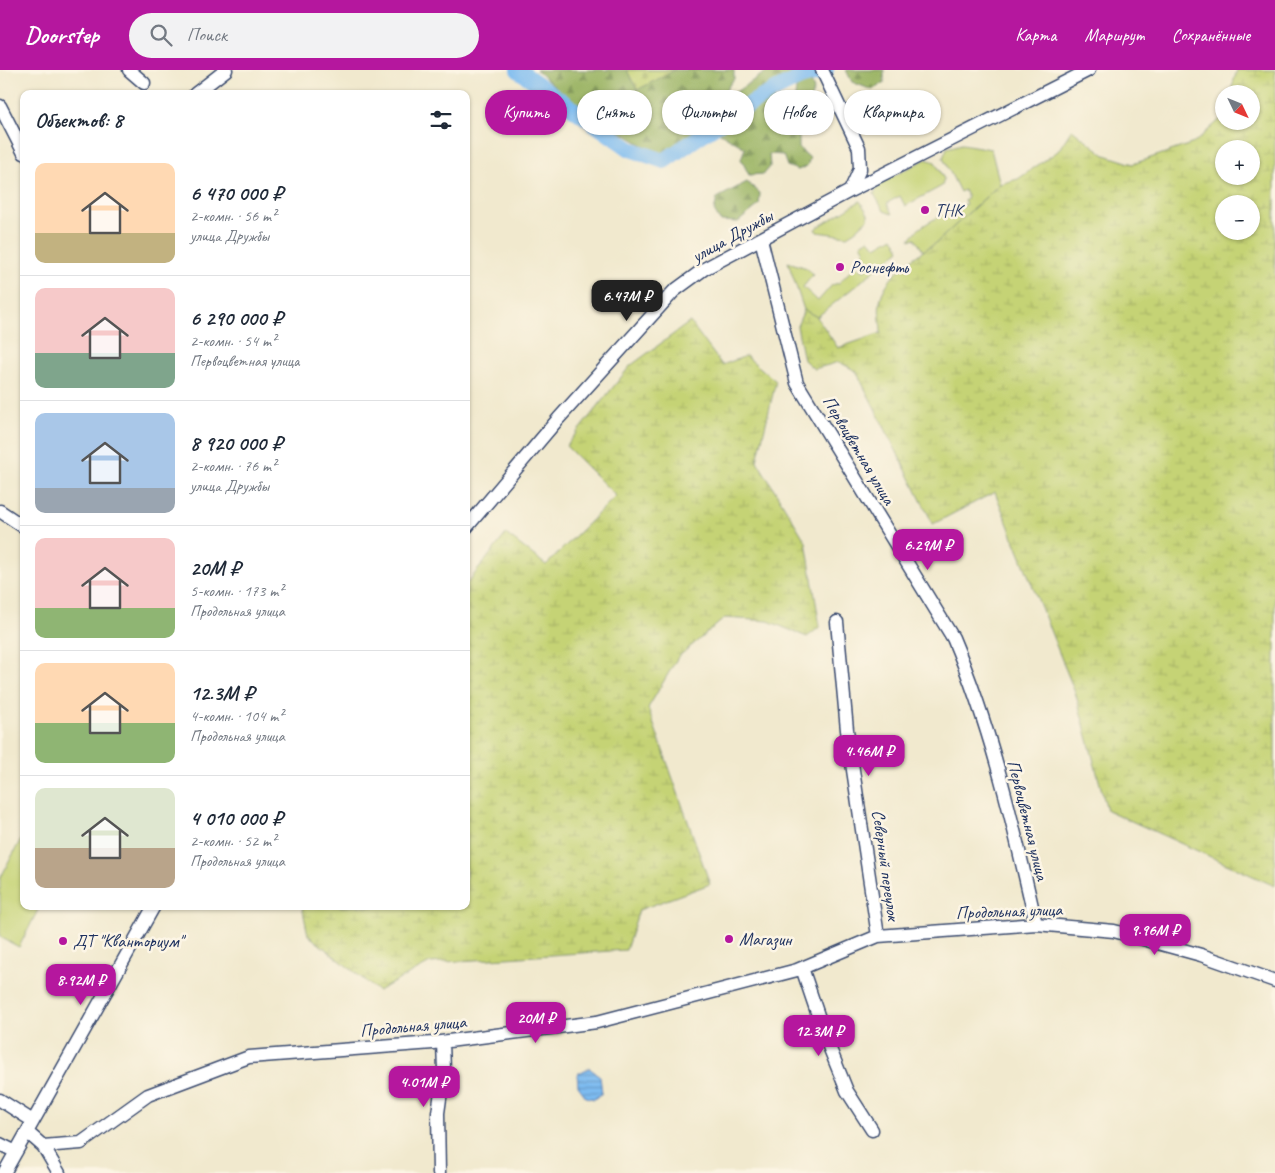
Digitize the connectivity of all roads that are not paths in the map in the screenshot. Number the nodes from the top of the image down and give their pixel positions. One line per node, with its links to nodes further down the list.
1 (129, 70): 5 (street)
2 (226, 70): 6 (street)
3 (1089, 70): 9 (street, улица Дружбы)
4 (825, 76): 9 (street)
5 (144, 83)
6 (200, 90)
7 (0, 106): 8 (street)
8 (20, 145)
9 (850, 191): 10 (street, улица Дружбы)
10 (761, 239): 12 (street, улица Дружбы); 16 (street, Первоцветная улица)
11 (0, 510): 13 (street)
12 (470, 523)
13 (20, 524)
14 (837, 622): 17 (street, Северный переулок)
15 (152, 910): 22 (street)
16 (1036, 924): 17 (street, Продольная улица); 19 (street, Продольная улица)
17 (878, 936): 18 (street, Продольная улица)
18 (802, 968): 20 (street, Продольная улица); 23 (street)
19 (1275, 981)
20 (444, 1042): 25 (street, Продольная улица); 29 (street)
21 (0, 1100): 22 (street)
22 (30, 1127): 25 (street); 26 (street)
23 (872, 1130)
24 (0, 1144): 26 (street)
25 (43, 1146): 28 (street)
26 (16, 1152): 27 (street)
27 (4, 1173)
28 (59, 1173)
29 (439, 1173)

